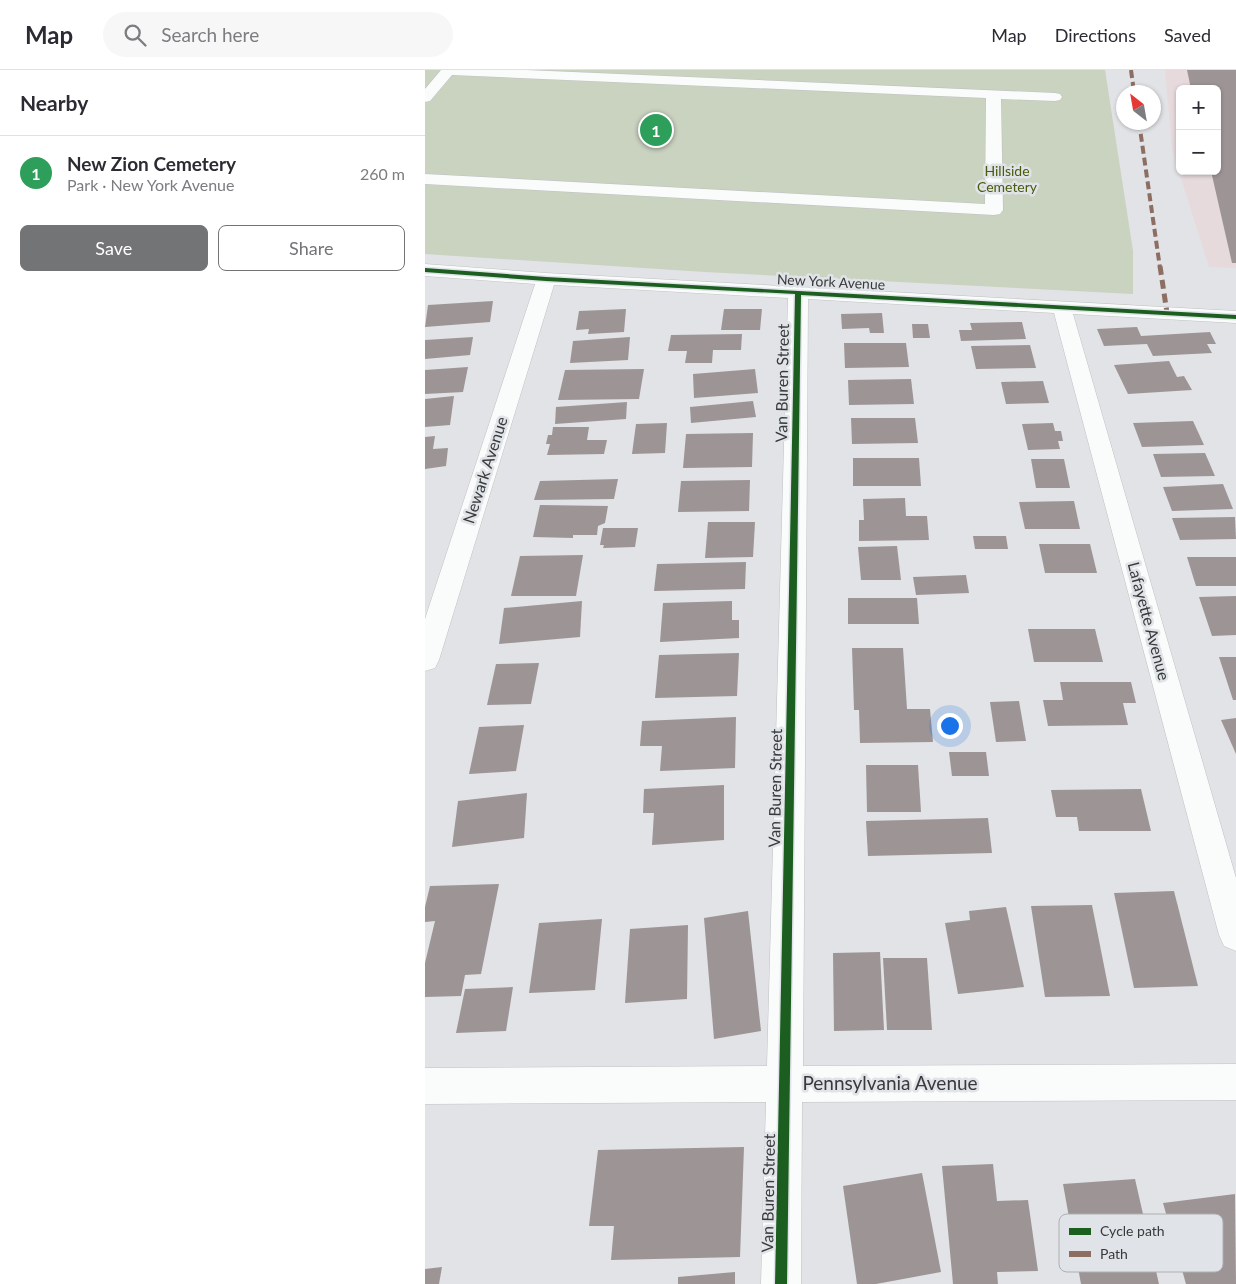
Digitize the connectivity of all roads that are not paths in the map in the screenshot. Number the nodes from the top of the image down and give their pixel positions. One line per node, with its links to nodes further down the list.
1 (445, 70): 2 (street); 4 (street)
2 (993, 95): 3 (street); 5 (street)
3 (1055, 97)
4 (425, 98)
5 (425, 179)
6 (425, 270): 7 (street, New York Avenue)
7 (546, 279): 8 (street, New York Avenue); 11 (street, Newark Avenue)
8 (798, 293): 9 (street, New York Avenue); 14 (street, Van Buren Street)
9 (1062, 308): 10 (street, New York Avenue); 12 (street, Lafayette Avenue)
10 (1236, 317)
11 (425, 660)
12 (1236, 935)
13 (1236, 1082): 14 (street, Pennsylvania Avenue)
14 (783, 1084): 15 (street, Pennsylvania Avenue); 16 (street, Van Buren Street)
15 (425, 1086)
16 (781, 1284)

